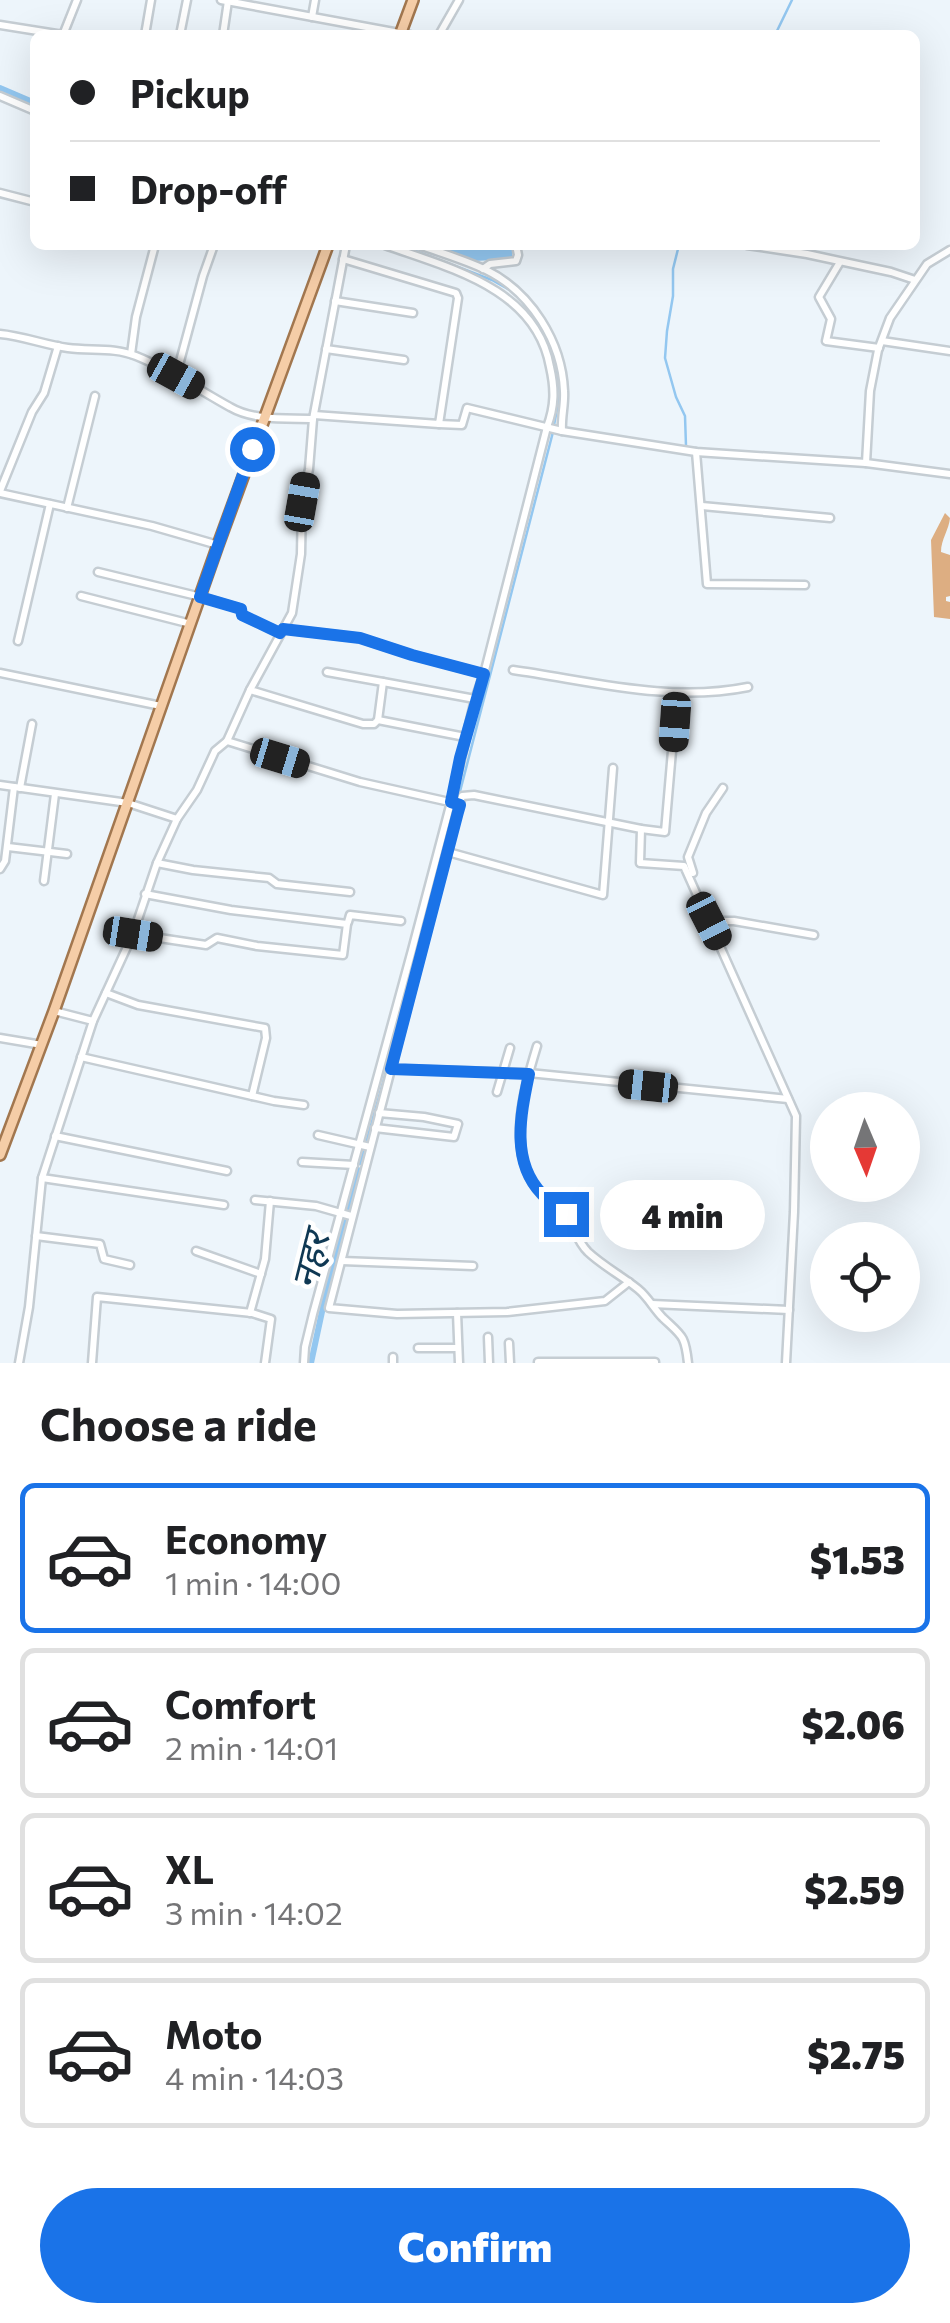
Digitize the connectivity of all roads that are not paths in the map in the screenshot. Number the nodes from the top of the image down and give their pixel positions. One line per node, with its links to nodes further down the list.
1 (76, 0): 11 (street)
2 (151, 0): 12 (street)
3 (187, 0): 13 (street)
4 (225, 0): 8 (street); 14 (street)
5 (315, 0): 8 (street)
6 (413, 0): 16 (main road)
7 (459, 0): 17 (street)
8 (312, 17): 15 (street)
9 (0, 26): 10 (street)
10 (32, 30)
11 (65, 30)
12 (146, 30)
13 (181, 30)
14 (223, 30)
15 (382, 30)
16 (405, 30)
17 (442, 30)
18 (0, 96): 19 (street)
19 (30, 109)
20 (0, 193): 21 (street)
21 (30, 201)
22 (155, 250): 42 (street)
23 (212, 250): 44 (street)
24 (326, 250): 46 (main road)
25 (345, 250): 31 (street)
26 (399, 250): 49 (street)
27 (432, 250): 33 (street)
28 (517, 250): 33 (street)
29 (780, 250): 32 (street)
30 (950, 250): 34 (street)
31 (343, 259): 35 (street); 48 (street)
32 (840, 262): 34 (street); 38 (street)
33 (483, 269): 50 (street)
34 (915, 280): 38 (street)
35 (335, 300): 36 (street); 40 (street)
36 (413, 312)
37 (0, 334): 39 (street)
38 (880, 345): 41 (street); 52 (street)
39 (58, 346): 42 (street); 54 (street)
40 (326, 349): 43 (street); 47 (street)
41 (950, 351)
42 (131, 354): 44 (street)
43 (404, 360)
44 (176, 376): 46 (street)
45 (95, 396): 57 (street)
46 (264, 417): 47 (street); 59 (main road)
47 (314, 417): 48 (street); 65 (street)
48 (440, 424): 49 (street)
49 (547, 427): 50 (street); 70 (street)
50 (562, 430): 51 (street)
51 (696, 452): 52 (street); 56 (street)
52 (866, 462): 53 (street)
53 (950, 474)
54 (0, 492): 55 (street)
55 (50, 504): 57 (street); 66 (street)
56 (702, 506): 58 (street); 61 (street)
57 (68, 508): 59 (street)
58 (830, 518)
59 (218, 545): 63 (main road)
60 (98, 572): 63 (street)
61 (805, 584)
62 (81, 596): 64 (street)
63 (200, 597): 64 (main road); 65 (street)
64 (191, 624): 76 (main road)
65 (282, 631): 70 (street); 73 (street)
66 (18, 641)
67 (513, 670): 74 (street)
68 (327, 672): 71 (street)
69 (0, 673): 76 (street)
70 (484, 674): 75 (street)
71 (383, 682): 75 (street); 77 (street)
72 (748, 687): 74 (street)
73 (250, 690): 77 (street); 80 (street)
74 (677, 693): 90 (street)
75 (475, 699): 79 (street)
76 (162, 706): 86 (main road)
77 (378, 720): 79 (street)
78 (32, 724): 83 (street)
79 (465, 736): 87 (street)
80 (227, 741): 87 (street); 88 (street)
81 (613, 768): 89 (street)
82 (0, 785): 83 (street)
83 (17, 788): 85 (street); 91 (street)
84 (723, 788): 97 (street)
85 (55, 794): 86 (street); 92 (street)
86 (128, 802): 88 (street); 107 (main road)
87 (454, 803): 89 (street); 93 (street); 126 (street)
88 (177, 819): 95 (street)
89 (609, 824): 90 (street); 93 (street)
90 (641, 829): 102 (street)
91 (8, 847): 92 (street); 96 (street)
92 (48, 852): 94 (street); 98 (street)
93 (448, 852): 114 (street)
94 (68, 854)
95 (157, 863): 99 (street); 100 (street)
96 (0, 869)
97 (694, 873)
98 (44, 882)
99 (350, 892)
100 (146, 894): 104 (street); 104 (street)
101 (401, 921): 103 (street)
102 (709, 921): 105 (street); 119 (street)
103 (348, 922)
104 (133, 934): 106 (street)
105 (814, 935)
106 (106, 994): 108 (street); 118 (street)
107 (54, 1012): 108 (street); 110 (main road)
108 (93, 1021): 113 (street)
109 (0, 1038): 110 (street)
110 (42, 1045): 123 (main road)
111 (538, 1046): 116 (street)
112 (510, 1048): 115 (street)
113 (81, 1056): 118 (street); 125 (street)
114 (391, 1069): 115 (street); 121 (street)
115 (503, 1072): 116 (street); 117 (street)
116 (529, 1074): 119 (street); 144 (street)
117 (496, 1092)
118 (252, 1096): 120 (street)
119 (788, 1099): 146 (street)
120 (304, 1105)
121 (379, 1113): 122 (street); 122 (street)
122 (375, 1128): 127 (street)
123 (5, 1129): 128 (main road)
124 (318, 1135): 126 (street)
125 (55, 1136): 131 (street); 132 (street)
126 (359, 1145): 127 (street); 130 (street)
127 (370, 1147): 137 (street)
128 (0, 1155)
129 (302, 1162): 130 (street)
130 (354, 1165): 136 (street)
131 (227, 1171)
132 (42, 1178): 135 (street); 138 (street)
133 (256, 1200): 134 (street)
134 (270, 1201): 136 (street); 143 (street)
135 (224, 1205)
136 (341, 1212): 137 (street); 159 (street)
137 (352, 1216): 140 (street)
138 (36, 1236): 141 (street); 156 (street)
139 (196, 1252): 143 (street)
140 (342, 1262): 142 (street); 148 (street)
141 (130, 1265)
142 (473, 1266)
143 (261, 1274): 147 (street)
144 (629, 1282): 145 (street); 148 (street)
145 (652, 1304): 146 (street); 163 (street)
146 (788, 1310): 164 (street)
147 (250, 1313): 157 (street); 158 (street)
148 (458, 1313): 152 (street)
149 (488, 1336): 161 (street)
150 (509, 1344): 162 (street)
151 (418, 1348): 152 (street)
152 (458, 1348): 160 (street)
153 (538, 1362): 154 (street)
154 (604, 1362): 155 (street)
155 (655, 1362)
156 (19, 1363)
157 (92, 1363)
158 (265, 1363)
159 (304, 1363)
160 (459, 1363)
161 (489, 1363)
162 (510, 1363)
163 (688, 1363)
164 (786, 1363)

